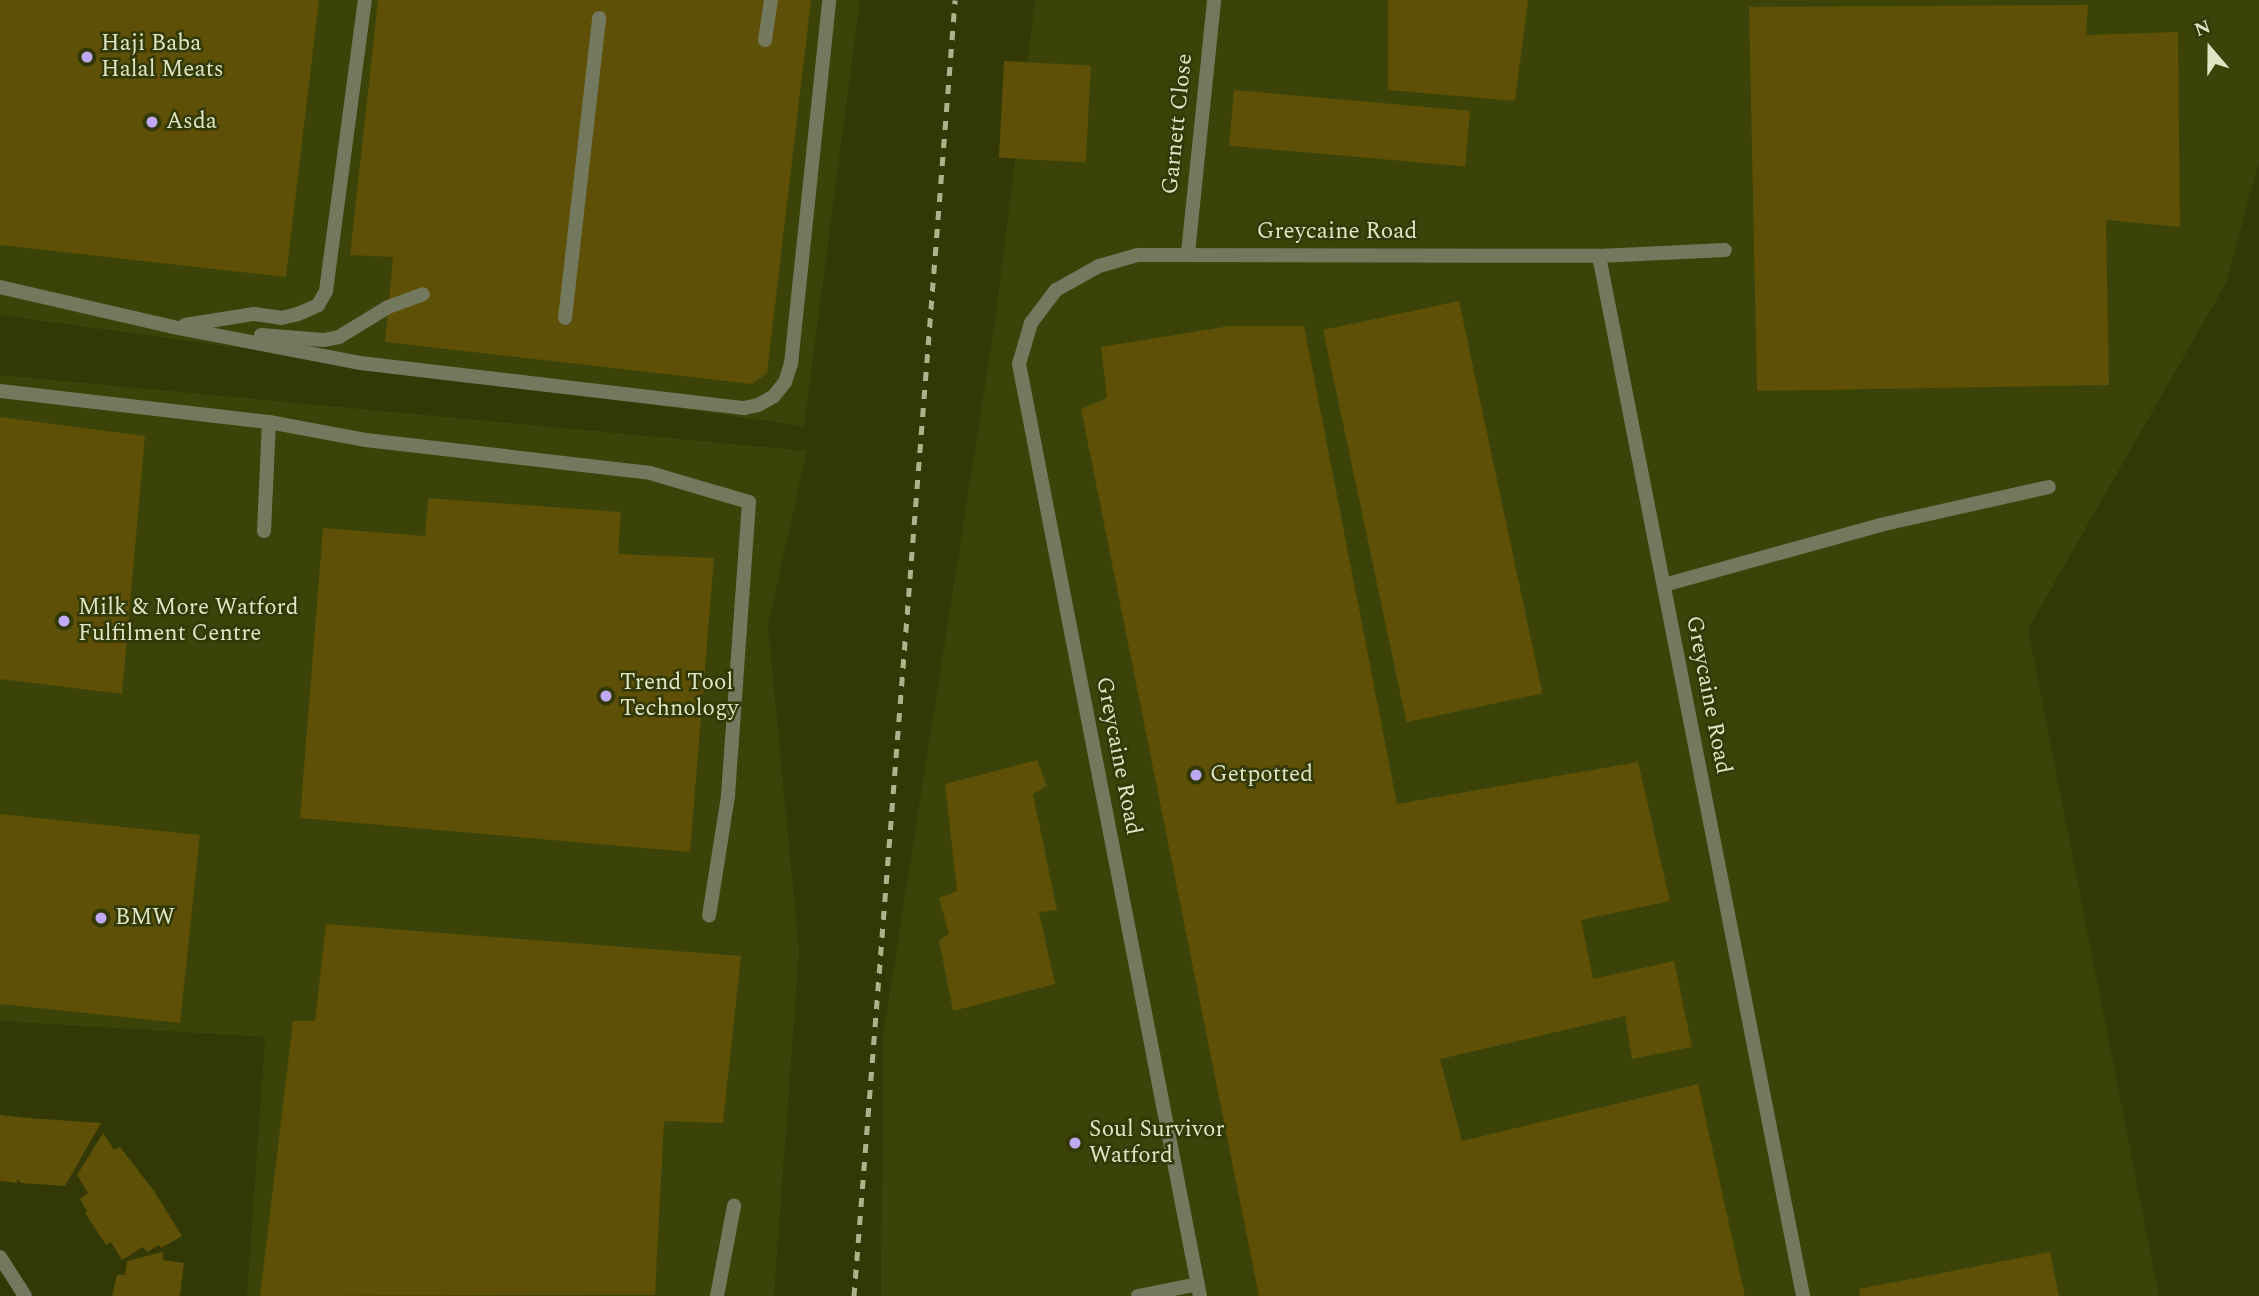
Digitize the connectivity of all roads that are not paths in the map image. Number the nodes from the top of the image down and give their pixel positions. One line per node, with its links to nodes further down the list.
1 (365, 0): 13 (street)
2 (771, 0): 6 (street)
3 (829, 0): 13 (street)
4 (1214, 0): 8 (street, Garnett Close)
5 (599, 18): 12 (street)
6 (765, 40)
7 (1725, 250): 9 (street)
8 (1188, 253): 9 (street, Greycaine Road); 22 (street, Greycaine Road)
9 (1599, 256): 18 (street, Greycaine Road)
10 (0, 287): 13 (street)
11 (423, 294): 13 (street)
12 (565, 318)
13 (173, 327)
14 (0, 391): 15 (street)
15 (270, 422): 17 (street); 19 (street)
16 (2049, 487): 18 (street)
17 (264, 531)
18 (1664, 584): 26 (street, Greycaine Road)
19 (709, 916)
20 (734, 1206): 24 (street)
21 (0, 1257): 23 (street)
22 (1199, 1290): 25 (street)
23 (24, 1296)
24 (717, 1296)
25 (1138, 1296)
26 (1803, 1296)

